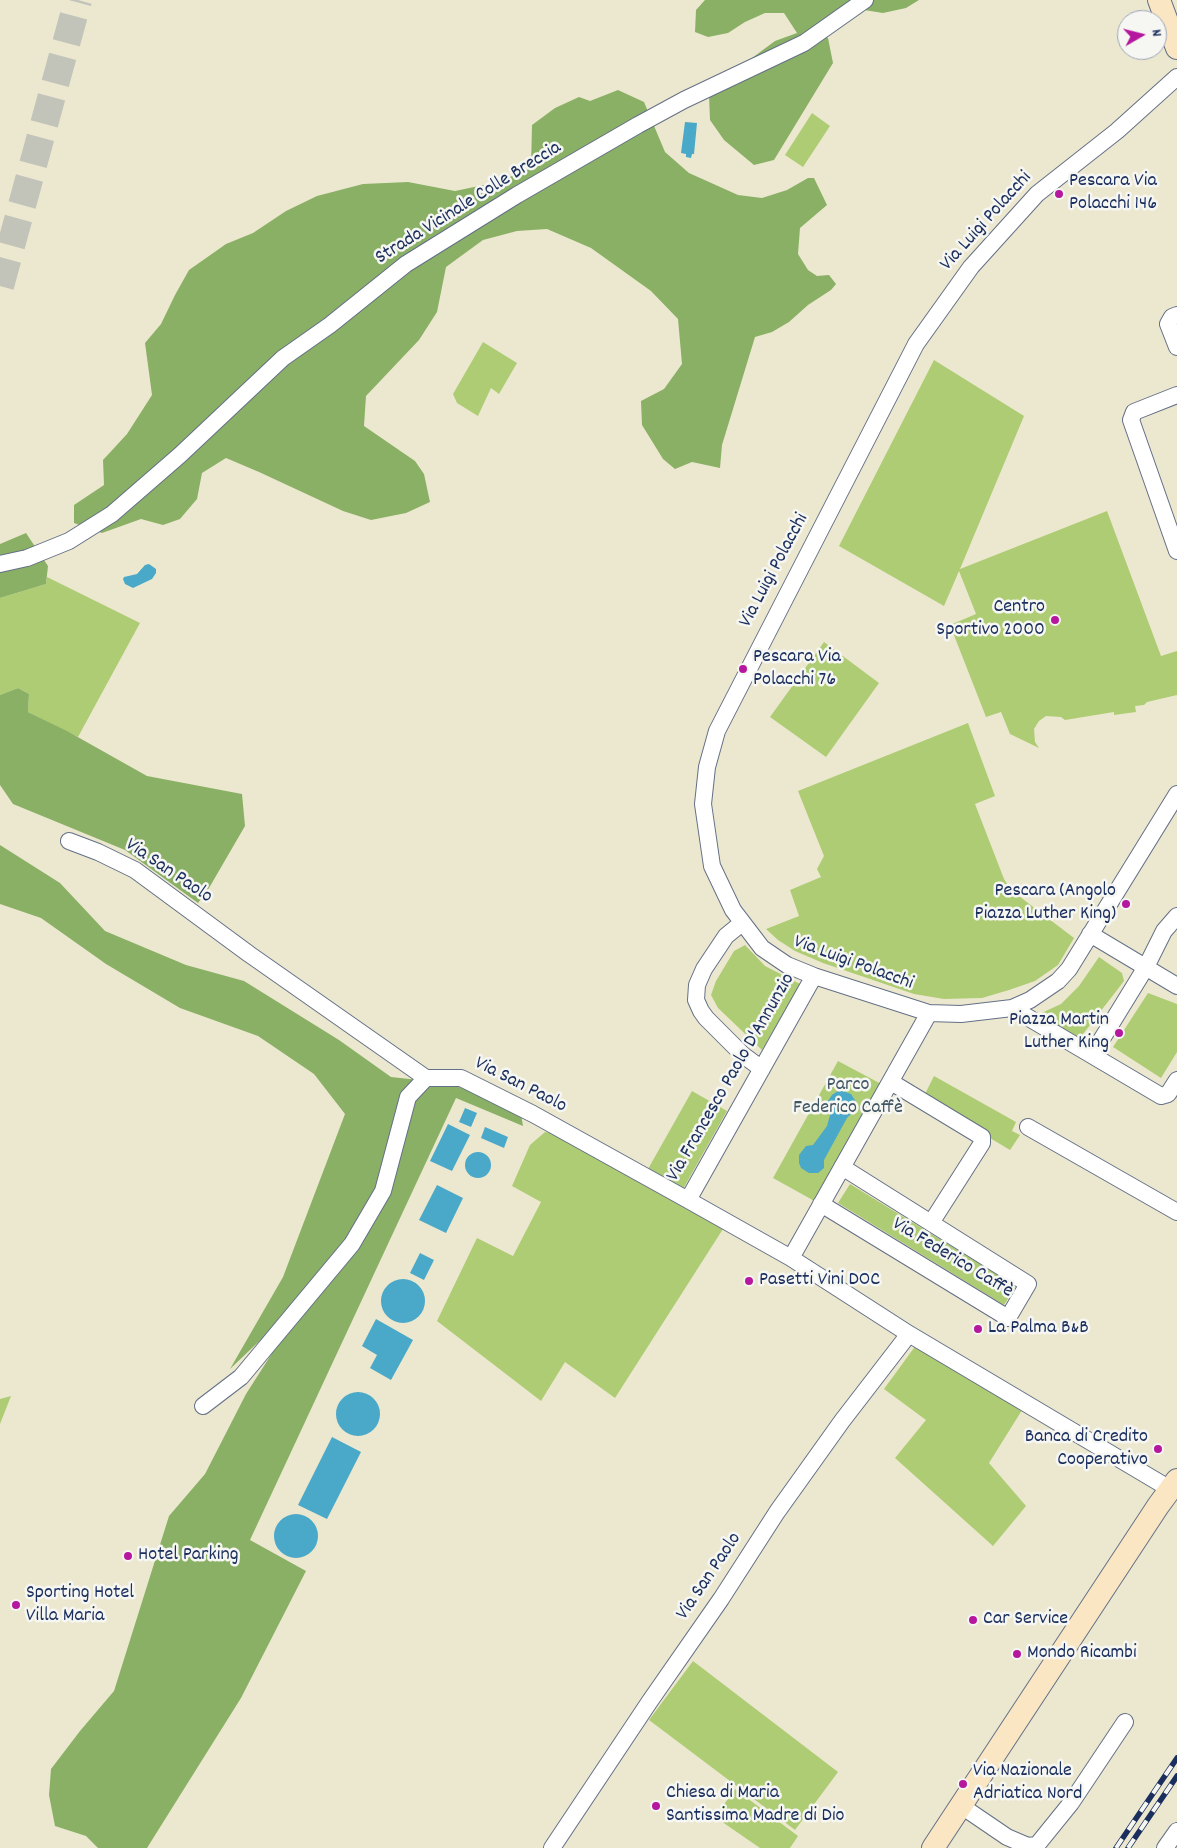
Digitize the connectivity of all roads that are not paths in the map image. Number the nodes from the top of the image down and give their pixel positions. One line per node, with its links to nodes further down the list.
1 (865, 0): 9 (street, Strada Vicinale Colle Breccia)
2 (1158, 0): 3 (main road)
3 (1177, 48)
4 (1177, 77): 13 (street, Via Luigi Polacchi)
5 (1177, 315): 6 (street)
6 (1177, 347)
7 (1177, 395): 8 (street)
8 (1177, 551)
9 (0, 564)
10 (1177, 794): 14 (street, Via Luigi Polacchi)
11 (69, 841): 22 (street, Via San Paolo)
12 (1177, 916): 15 (street)
13 (742, 923): 16 (street, Via Luigi Polacchi); 21 (street)
14 (1090, 934): 15 (street); 18 (street, Via Luigi Polacchi)
15 (1146, 967): 17 (street); 20 (street)
16 (814, 976): 19 (street, Via Luigi Polacchi); 21 (street, Via Francesco Paolo D'Annunzio)
17 (1177, 986)
18 (1012, 1008): 19 (street, Via Luigi Polacchi); 20 (street)
19 (929, 1013): 24 (street)
20 (1092, 1054): 23 (street)
21 (762, 1068): 27 (street, Via Francesco Paolo D'Annunzio)
22 (426, 1078): 27 (street, Via San Paolo); 33 (street)
23 (1177, 1080)
24 (891, 1082): 26 (street); 30 (street, Via Federico Caffè)
25 (1028, 1127): 29 (street)
26 (842, 1167): 28 (street); 30 (street, Via Federico Caffè)
27 (688, 1200): 31 (street, Via San Paolo)
28 (821, 1204): 30 (street, Via Federico Caffè); 31 (street)
29 (1177, 1212)
30 (931, 1223)
31 (791, 1258): 32 (street, Via San Paolo)
32 (909, 1334): 34 (street, Via San Paolo); 38 (street, Via San Paolo)
33 (203, 1406)
34 (1168, 1492): 36 (main road)
35 (1124, 1722): 36 (street)
36 (960, 1805): 39 (main road)
37 (1177, 1831): 40 (street)
38 (552, 1848)
39 (933, 1848)
40 (1165, 1848)

